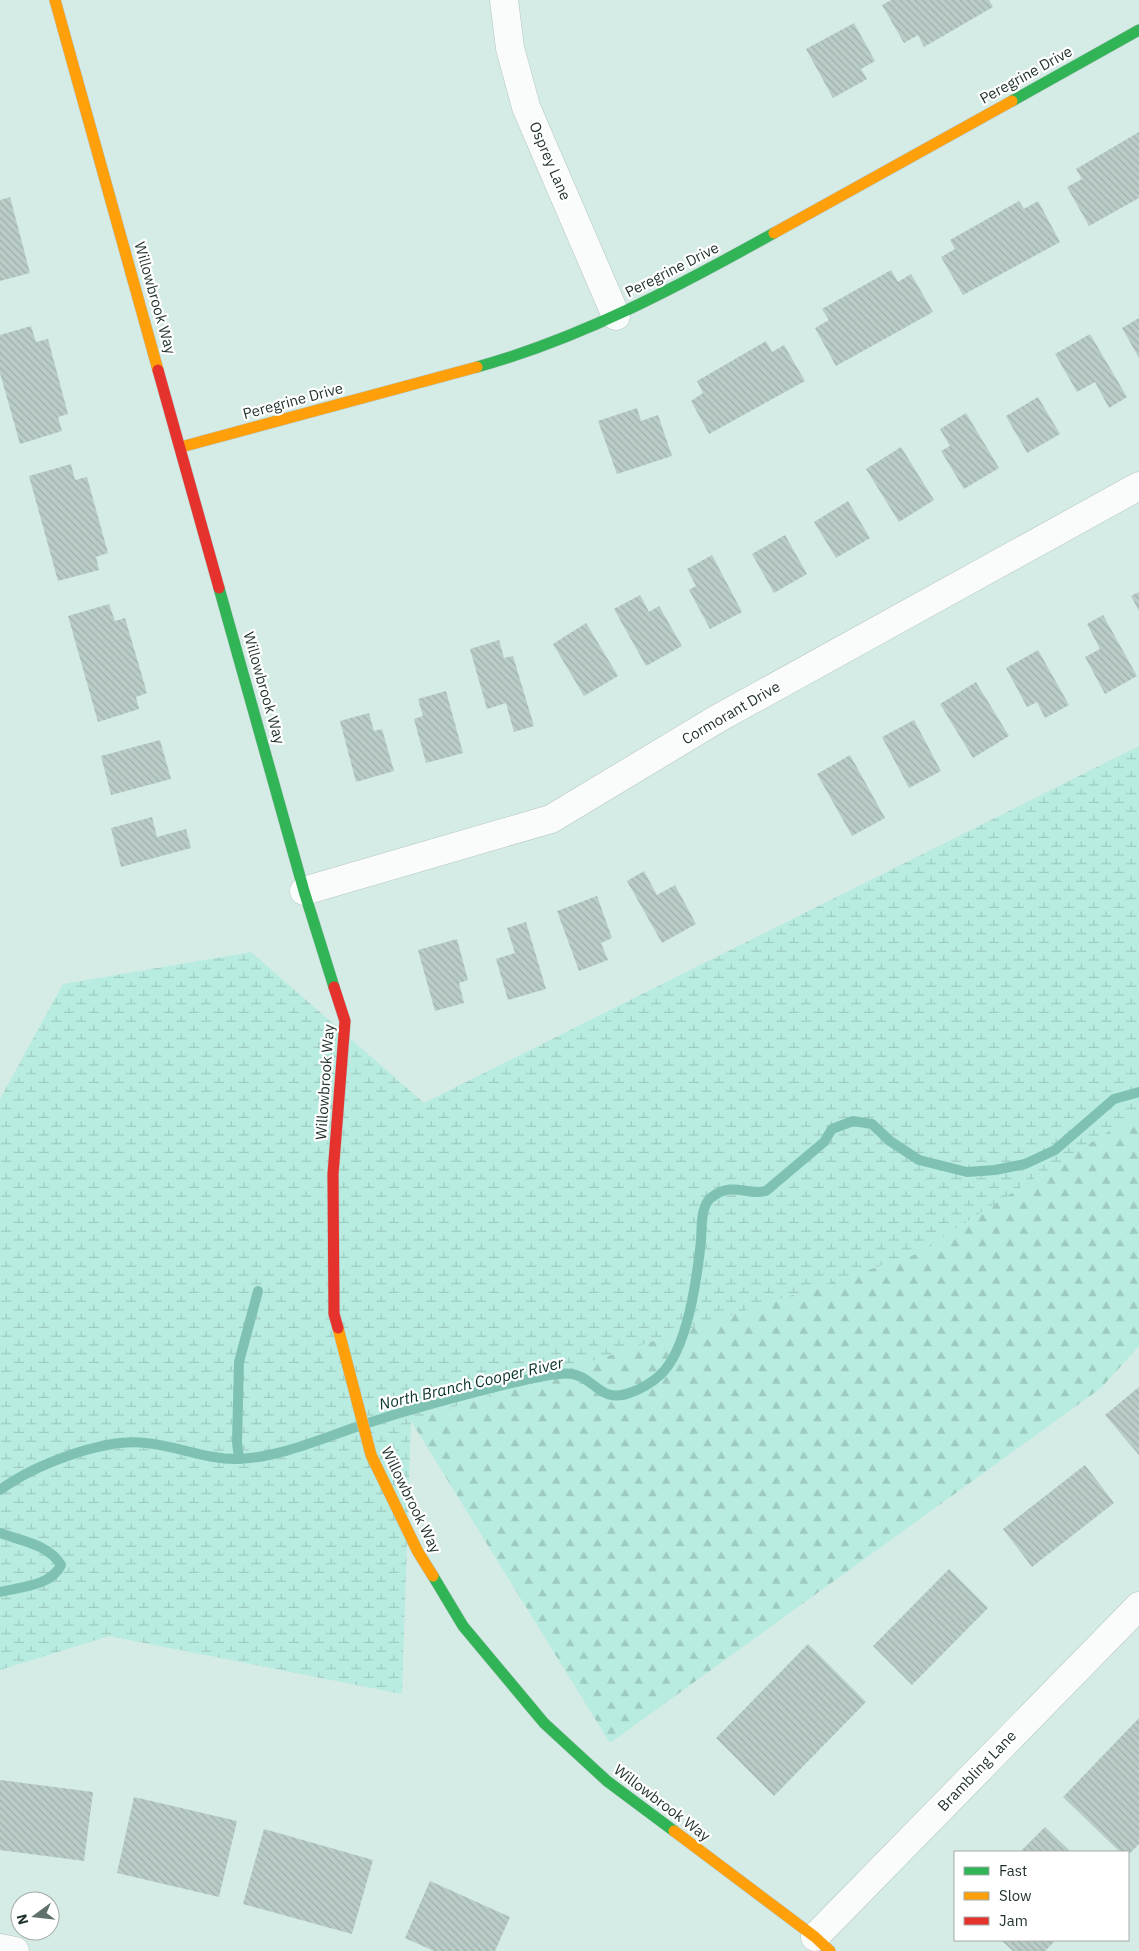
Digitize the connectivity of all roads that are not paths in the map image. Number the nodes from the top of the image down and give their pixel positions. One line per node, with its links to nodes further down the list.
1 (55, 0): 5 (street, Willowbrook Way)
2 (504, 0): 4 (street, Osprey Lane)
3 (1139, 30): 4 (street, Peregrine Drive)
4 (616, 316): 5 (street, Peregrine Drive)
5 (181, 447): 7 (street, Willowbrook Way)
6 (1139, 486): 7 (street, Cormorant Drive)
7 (304, 891): 9 (street, Willowbrook Way)
8 (1139, 1606): 9 (street, Brambling Lane)
9 (823, 1944)
10 (0, 1948): 11 (street)
11 (15, 1951)

